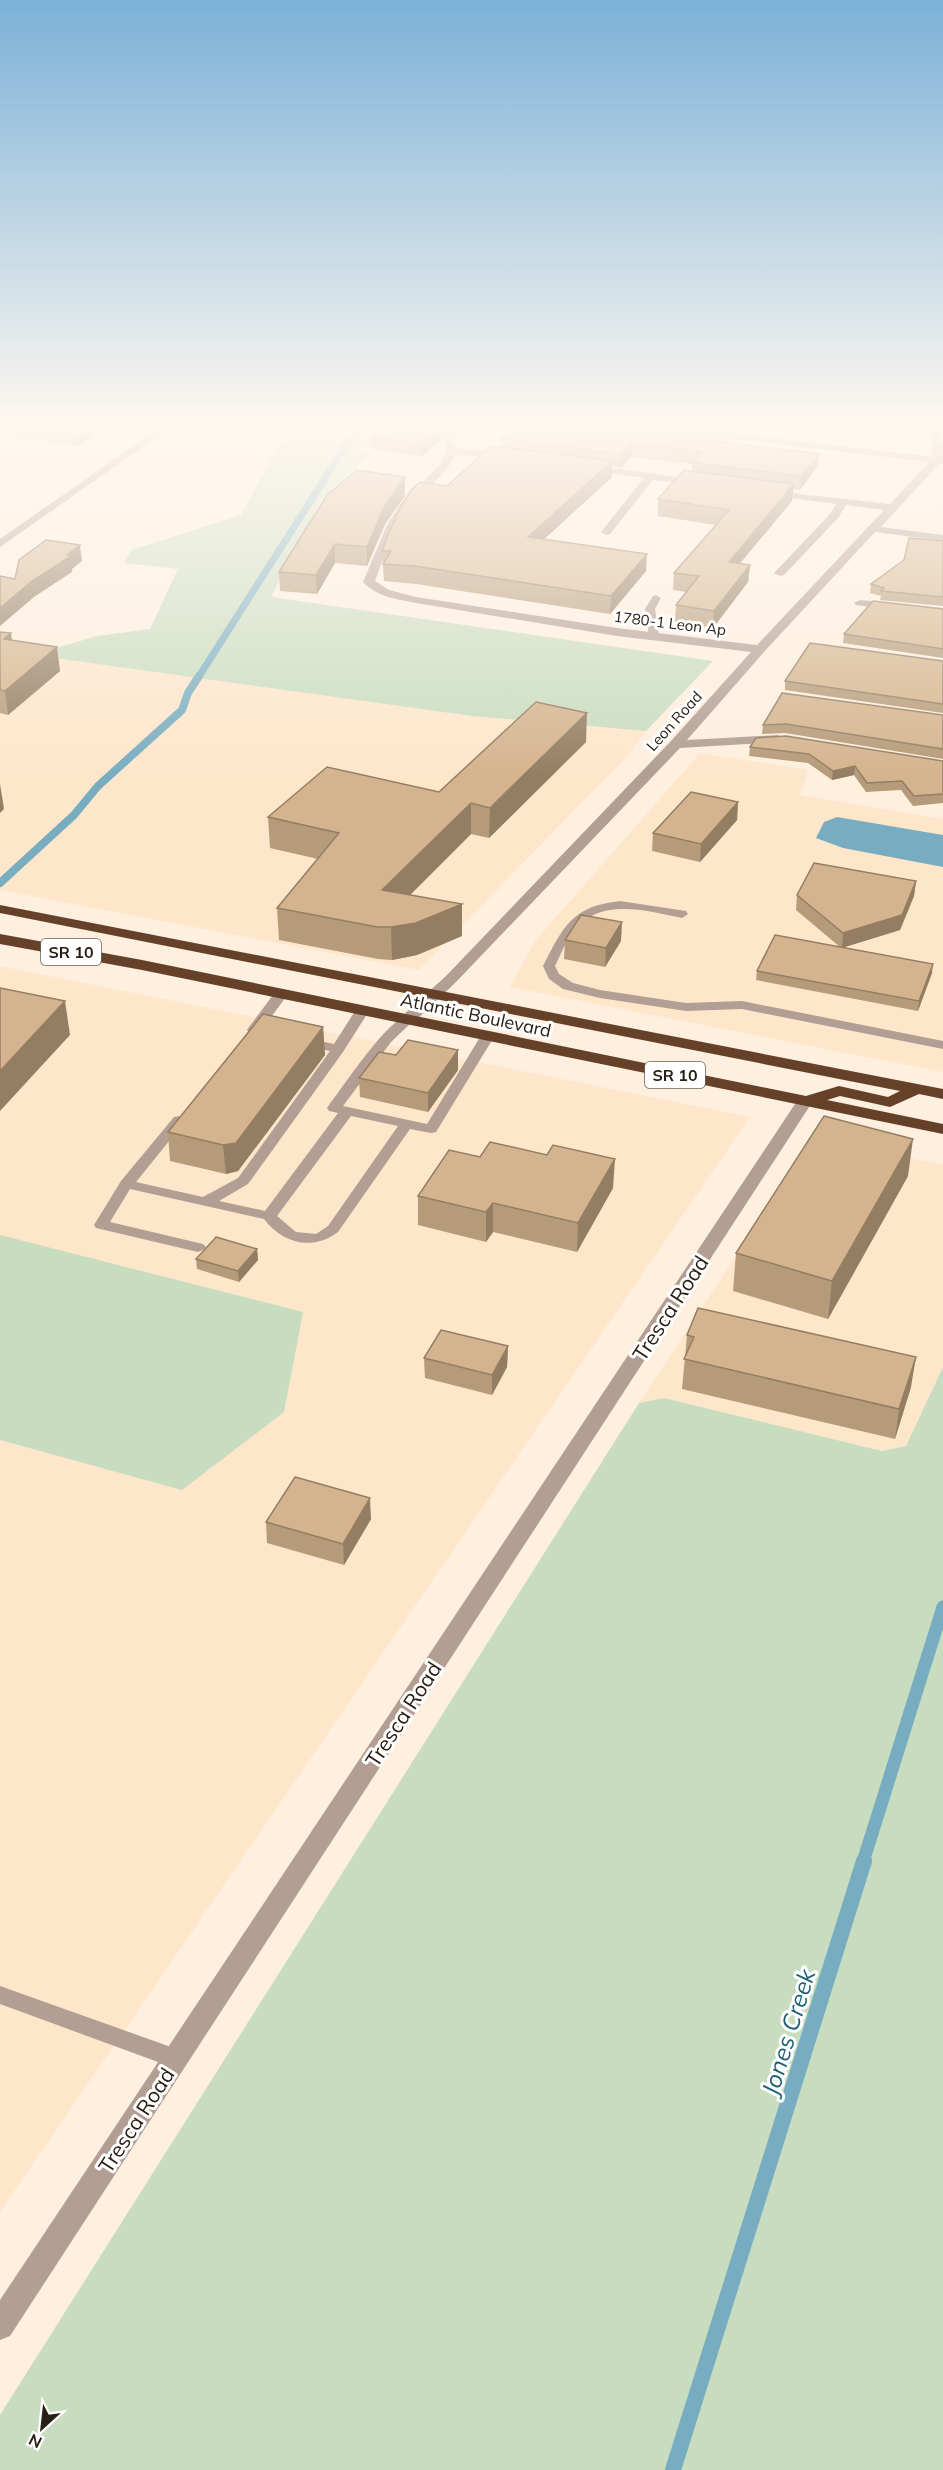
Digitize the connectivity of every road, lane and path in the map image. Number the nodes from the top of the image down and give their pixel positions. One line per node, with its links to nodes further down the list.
1 (384, 545): 8 (street, 1780-1 Leon Ap)
2 (806, 545): 4 (street)
3 (859, 545): 9 (street, Leon Road)
4 (780, 573)
5 (656, 598): 8 (lane)
6 (860, 603): 7 (street)
7 (943, 612)
8 (654, 636): 9 (street, 1780-1 Leon Ap)
9 (760, 649): 11 (street, Leon Road)
10 (797, 741): 11 (street)
11 (676, 744): 16 (street, Leon Road)
12 (0, 909): 16 (highway, Atlantic Boulevard / SR 10)
13 (682, 914): 22 (lane)
14 (0, 939): 15 (highway, Atlantic Boulevard / SR 10)
15 (281, 994): 17 (highway, Atlantic Boulevard / SR 10); 19 (lane)
16 (435, 994): 18 (street, Leon Road); 24 (highway, Atlantic Boulevard / SR 10)
17 (362, 1011): 18 (highway, Atlantic Boulevard / SR 10); 23 (lane)
18 (407, 1020): 20 (highway, Atlantic Boulevard / SR 10); 27 (lane)
19 (254, 1035)
20 (487, 1037): 26 (highway, Atlantic Boulevard / SR 10); 29 (lane)
21 (296, 1040): 23 (lane)
22 (943, 1045)
23 (338, 1049): 32 (lane)
24 (916, 1089): 25 (highway, Atlantic Boulevard / SR 10); 26 (highway)
25 (943, 1094)
26 (805, 1101): 30 (highway, Atlantic Boulevard / SR 10); 36 (street, Tresca Road)
27 (347, 1111): 29 (lane); 33 (lane)
28 (186, 1112): 31 (lane)
29 (406, 1124): 33 (lane)
30 (943, 1129)
31 (126, 1184): 32 (lane); 34 (lane)
32 (205, 1202): 33 (lane)
33 (269, 1216)
34 (198, 1247)
35 (0, 1995): 36 (lane)
36 (177, 2059): 37 (street, Tresca Road)
37 (0, 2326)

